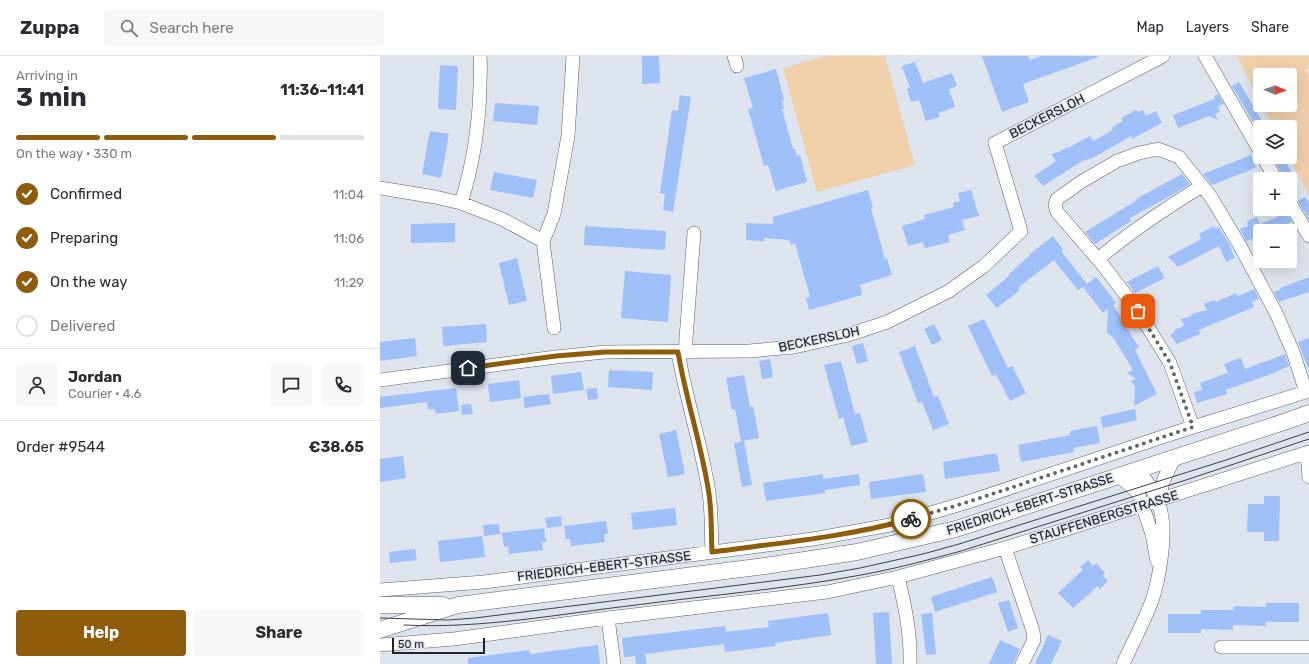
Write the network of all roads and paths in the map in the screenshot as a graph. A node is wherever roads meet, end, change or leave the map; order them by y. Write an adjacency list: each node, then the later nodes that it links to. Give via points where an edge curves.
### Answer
1 (480, 56): 8 (street, via 479,107 474,153)
2 (573, 56): 12 (street, via 568,136 554,214)
3 (1163, 56): 15 (street, BECKERSLOH, via 995,143 1021,230 984,266 949,292 887,322 848,335 794,347)
4 (1205, 56): 5 (street)
5 (1253, 139)
6 (1202, 186): 13 (street, via 1147,222); 13 (street, via 1179,157 1158,150 1139,153 1117,161 1081,182 1057,199 1055,205 1057,212); 17 (street, via 1239,244 1276,313 1294,352)
7 (380, 188): 8 (street)
8 (461, 203): 12 (street, via 502,219)
9 (1297, 215): 11 (street)
10 (694, 233): 15 (street)
11 (1309, 236)
12 (543, 241): 14 (street)
13 (1098, 259): 19 (street, via 1138,311 1170,363)
14 (554, 328)
15 (682, 352): 16 (street, BECKERSLOH, via 605,352 556,356); 28 (street, via 683,380 698,436 709,495)
16 (380, 380)
17 (1307, 391): 19 (street, FRIEDRICH-EBERT-STRASSE)
18 (1309, 413): 21 (main road, FRIEDRICH-EBERT-STRASSE)
19 (1193, 427): 28 (street, FRIEDRICH-EBERT-STRASSE, via 968,502 890,524 813,539)
20 (1308, 452): 24 (street); 26 (street, STAUFFENBERGSTRASSE)
21 (1175, 457): 22 (main road, FRIEDRICH-EBERT-STRASSE); 26 (street, via 1164,479)
22 (1138, 470): 23 (main road, FRIEDRICH-EBERT-STRASSE); 25 (street); 26 (street)
23 (1119, 476): 25 (street, via 1134,489); 33 (main road, FRIEDRICH-EBERT-STRASSE, via 956,529 857,552)
24 (1309, 477)
25 (1141, 500): 26 (street, STAUFFENBERGSTRASSE); 27 (street, STAUFFENBERGSTRASSE); 29 (street, via 1152,534)
26 (1158, 500): 29 (street, via 1163,538)
27 (1005, 548): 30 (street, STAUFFENBERGSTRASSE); 41 (street, via 1033,631 1034,640)
28 (712, 552): 31 (street, FRIEDRICH-EBERT-STRASSE, via 484,582)
29 (1159, 571): 42 (street, via 1151,603)
30 (898, 577): 34 (street, STAUFFENBERGSTRASSE, via 827,592); 40 (street, via 906,610)
31 (380, 590)
32 (380, 605): 33 (main road, FRIEDRICH-EBERT-STRASSE)
33 (458, 605): 35 (main road, FRIEDRICH-EBERT-STRASSE)
34 (608, 618): 36 (street, STAUFFENBERGSTRASSE, via 454,639); 39 (street)
35 (380, 630)
36 (380, 645)
37 (1309, 647): 38 (street)
38 (1221, 648)
39 (614, 664)
40 (910, 664)
41 (1022, 664)
42 (1123, 664)

